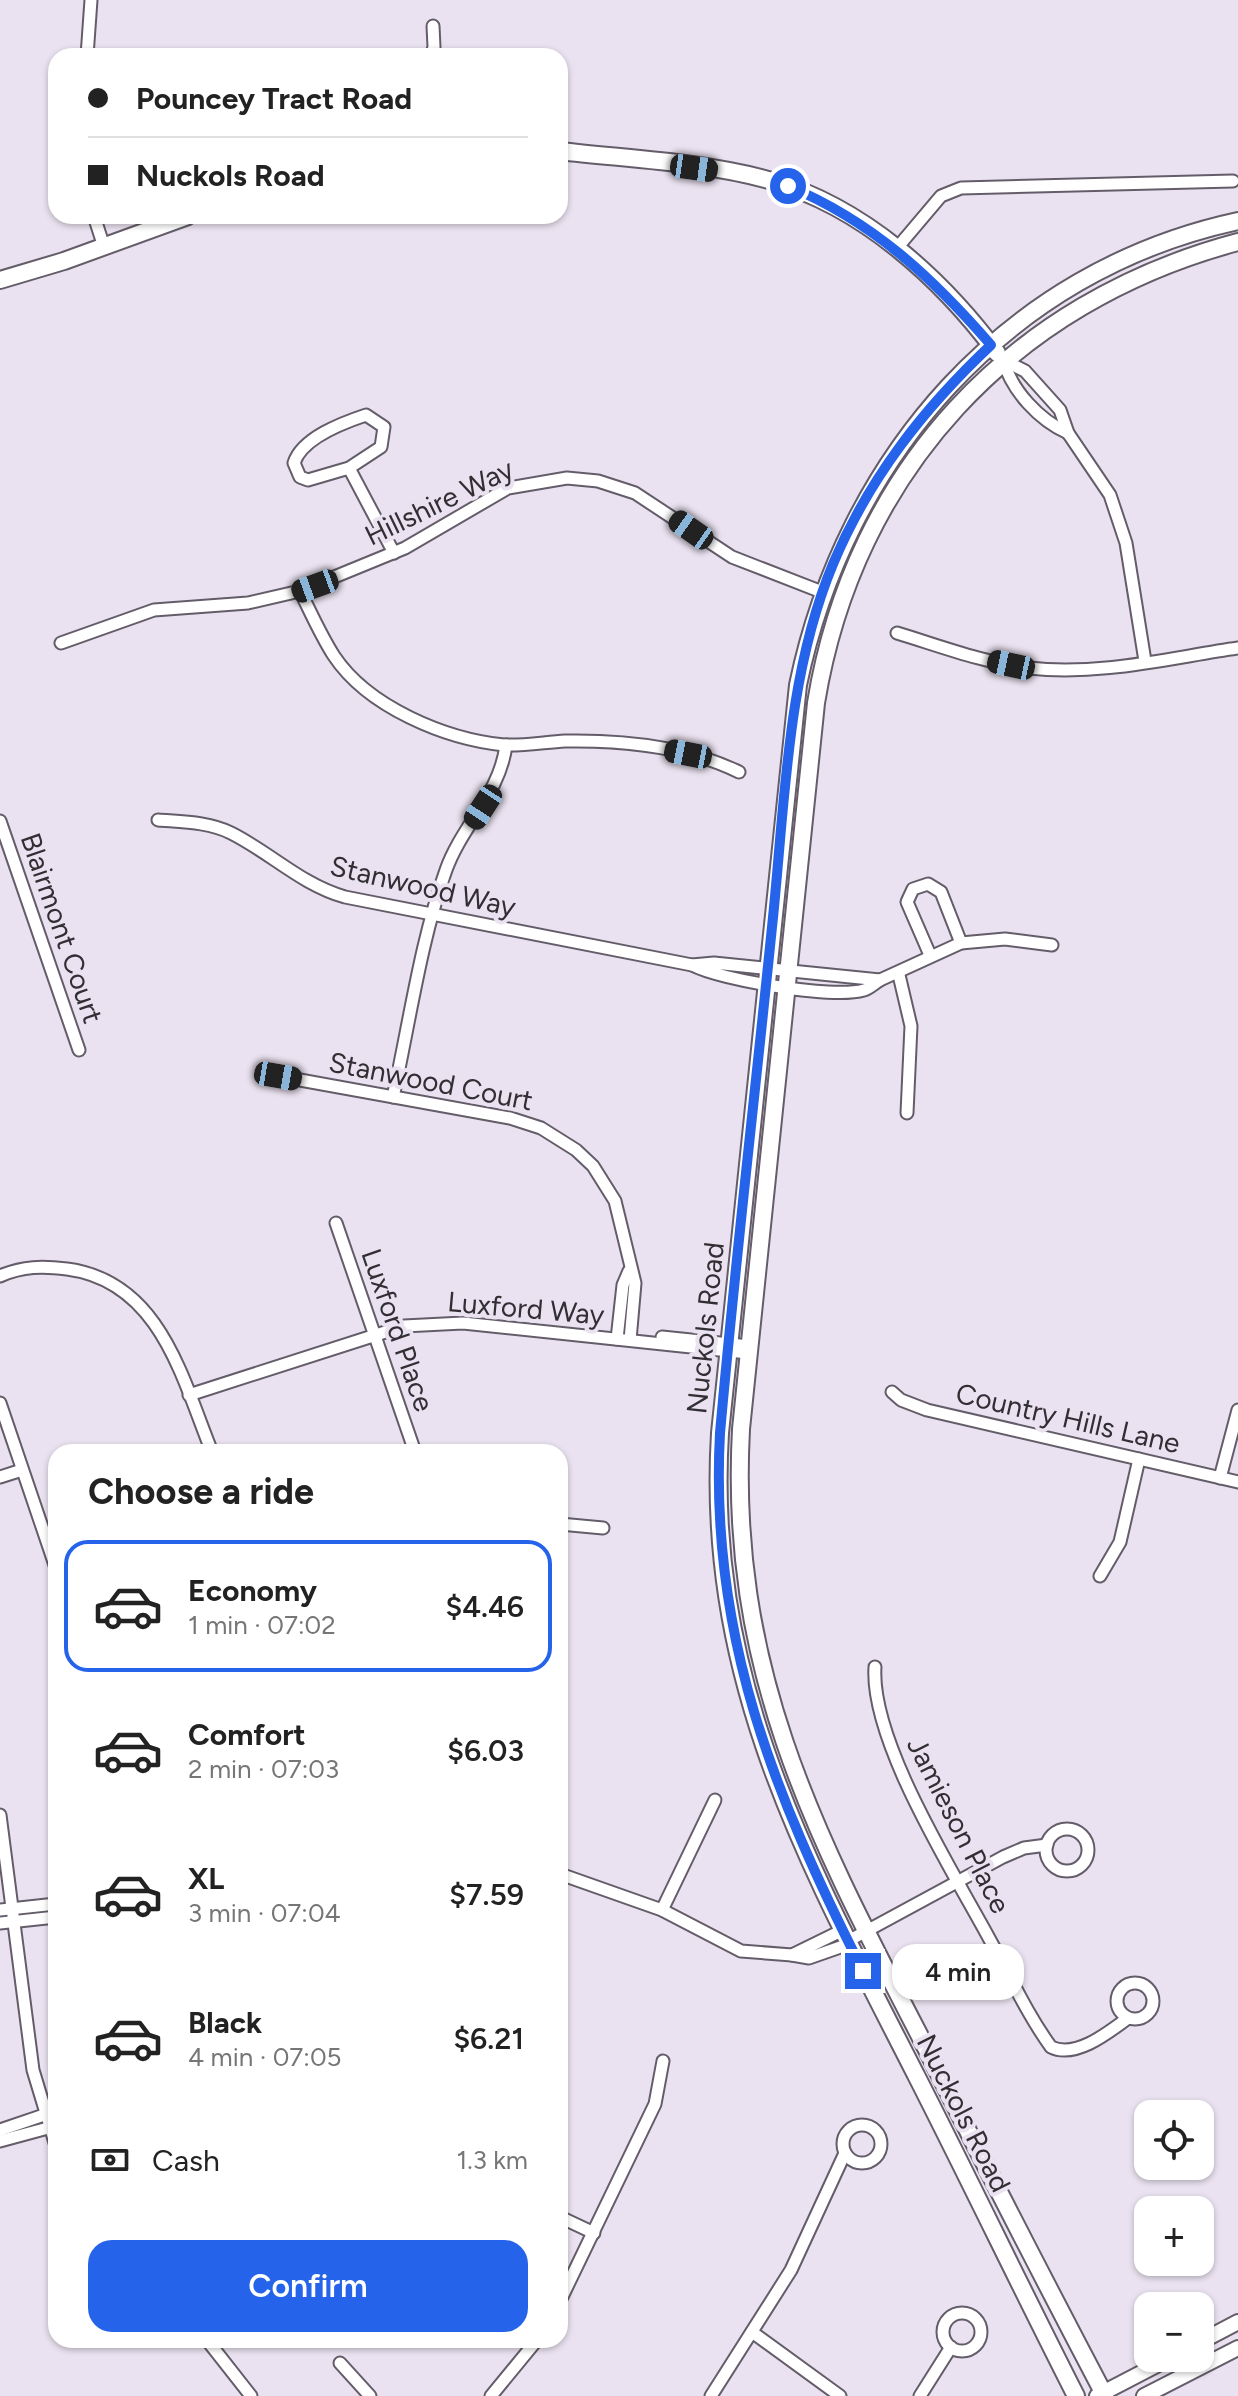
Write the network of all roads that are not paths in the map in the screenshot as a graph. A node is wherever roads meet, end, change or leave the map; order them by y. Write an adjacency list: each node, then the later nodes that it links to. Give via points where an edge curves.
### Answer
1 (91, 0): 3 (street)
2 (433, 26): 4 (street)
3 (88, 48)
4 (434, 48)
5 (568, 152): 12 (main road, via 768,179 839,209)
6 (1233, 181): 12 (street, via 961,188 941,196)
7 (1238, 221): 14 (main road, Nuckols Road, via 1110,267 1041,307)
8 (97, 224): 11 (street)
9 (166, 224): 11 (main road)
10 (1238, 242): 15 (main road, Nuckols Road, via 1130,279 1056,320)
11 (104, 247): 13 (main road)
12 (897, 248): 14 (main road)
13 (0, 280)
14 (991, 345): 15 (main road); 20 (main road, Nuckols Road, via 925,412 882,471)
15 (1003, 360): 16 (street, via 1025,371 1052,400); 16 (street, via 1008,378 1048,424); 35 (main road, Nuckols Road, via 906,469 870,532 840,602 816,703)
16 (1068, 433): 24 (street, via 1099,475 1119,520)
17 (349, 468): 17 (street, via 308,480 300,477 294,463 300,447 314,439 366,415 377,419 384,427 381,447); 18 (street)
18 (394, 553): 19 (street, Hillshire Way); 20 (street, Hillshire Way, via 508,488 567,478 635,493 732,557)
19 (300, 591): 22 (street, Hillshire Way, via 248,603 154,610); 25 (street, via 335,658 374,695 430,725)
20 (822, 592): 34 (main road, Nuckols Road, via 798,685)
21 (897, 633): 24 (street, via 1029,668 1083,671)
22 (61, 643)
23 (1238, 648): 24 (street)
24 (1145, 661)
25 (506, 745): 26 (street, via 620,743 688,754); 29 (street, via 498,780 447,866)
26 (739, 772)
27 (158, 820): 29 (street, Stanwood Way, via 199,823 231,833 329,892)
28 (0, 821): 36 (street, Blairmont Court)
29 (434, 915): 34 (street, Stanwood Way, via 692,965 714,963); 38 (street)
30 (961, 943): 31 (street, Stanwood Way, via 1005,939); 32 (street, Stanwood Way); 32 (street, via 941,892 928,884 913,889 907,902)
31 (1052, 945)
32 (930, 955): 33 (street, Stanwood Way)
33 (899, 975): 35 (street, Stanwood Way, via 864,990); 39 (street, via 911,1026)
34 (766, 977): 35 (street, Stanwood Way); 44 (main road, Nuckols Road)
35 (787, 980): 45 (main road, Nuckols Road)
36 (79, 1050)
37 (278, 1076): 38 (street, Stanwood Court)
38 (393, 1097): 43 (street, Stanwood Court, via 522,1121 551,1133 593,1166 615,1201 626,1238)
39 (907, 1113)
40 (336, 1223): 42 (street, Luxford Place)
41 (0, 1276): 47 (street, via 19,1268 89,1272 135,1299 165,1335)
42 (373, 1335): 43 (street, Luxford Way, via 404,1326 463,1323); 47 (street, Luxford Way); 51 (street, Luxford Place)
43 (623, 1340): 44 (street, Luxford Way, via 654,1336)
44 (728, 1351): 45 (street, Luxford Way); 74 (main road, Nuckols Road, via 718,1486 734,1638 773,1776)
45 (748, 1353): 73 (main road, Nuckols Road, via 739,1499 744,1575 757,1647 805,1804)
46 (892, 1392): 52 (street, Country Hills Lane, via 927,1410)
47 (189, 1395): 50 (street)
48 (0, 1403): 53 (street)
49 (1238, 1410): 55 (street)
50 (209, 1444)
51 (412, 1444)
52 (1139, 1459): 55 (street, Country Hills Lane); 60 (street, via 1120,1542)
53 (22, 1470): 54 (street); 59 (street)
54 (0, 1477)
55 (1220, 1478): 56 (street, Country Hills Lane)
56 (1238, 1482)
57 (568, 1525): 58 (street)
58 (603, 1528)
59 (48, 1545)
60 (1100, 1576)
61 (875, 1667): 66 (street, Jamieson Place, via 874,1692 896,1756)
62 (715, 1800): 69 (street)
63 (0, 1815): 68 (street)
64 (1047, 1845): 66 (street, via 1024,1848)
65 (568, 1877): 69 (street)
66 (959, 1883): 73 (street); 75 (street, Jamieson Place, via 1051,2047 1074,2050)
67 (48, 1905): 68 (street)
68 (6, 1908): 71 (street)
69 (662, 1910): 74 (street, via 741,1951 792,1955)
70 (48, 1918): 71 (street)
71 (14, 1920): 72 (street); 77 (street, via 33,2070)
72 (0, 1923)
73 (866, 1932): 74 (street); 94 (main road, Nuckols Road)
74 (847, 1938): 101 (main road, Nuckols Road)
75 (1128, 2018)
76 (663, 2061): 83 (street, via 655,2104)
77 (44, 2115): 78 (street); 79 (street)
78 (48, 2128): 80 (street)
79 (0, 2130)
80 (0, 2141)
81 (845, 2153): 86 (street, via 791,2270)
82 (568, 2221): 83 (street)
83 (594, 2233): 84 (street)
84 (568, 2285)
85 (1238, 2322): 87 (street)
86 (752, 2332): 98 (street); 99 (street)
87 (1214, 2335)
88 (951, 2347): 100 (street)
89 (213, 2348): 95 (street)
90 (530, 2348): 97 (street)
91 (1238, 2348): 102 (street)
92 (340, 2363): 96 (street)
93 (1144, 2372): 94 (street)
94 (1102, 2395)
95 (251, 2396)
96 (370, 2396)
97 (491, 2396)
98 (711, 2396)
99 (840, 2396)
100 (920, 2396)
101 (1076, 2396)
102 (1144, 2396)

